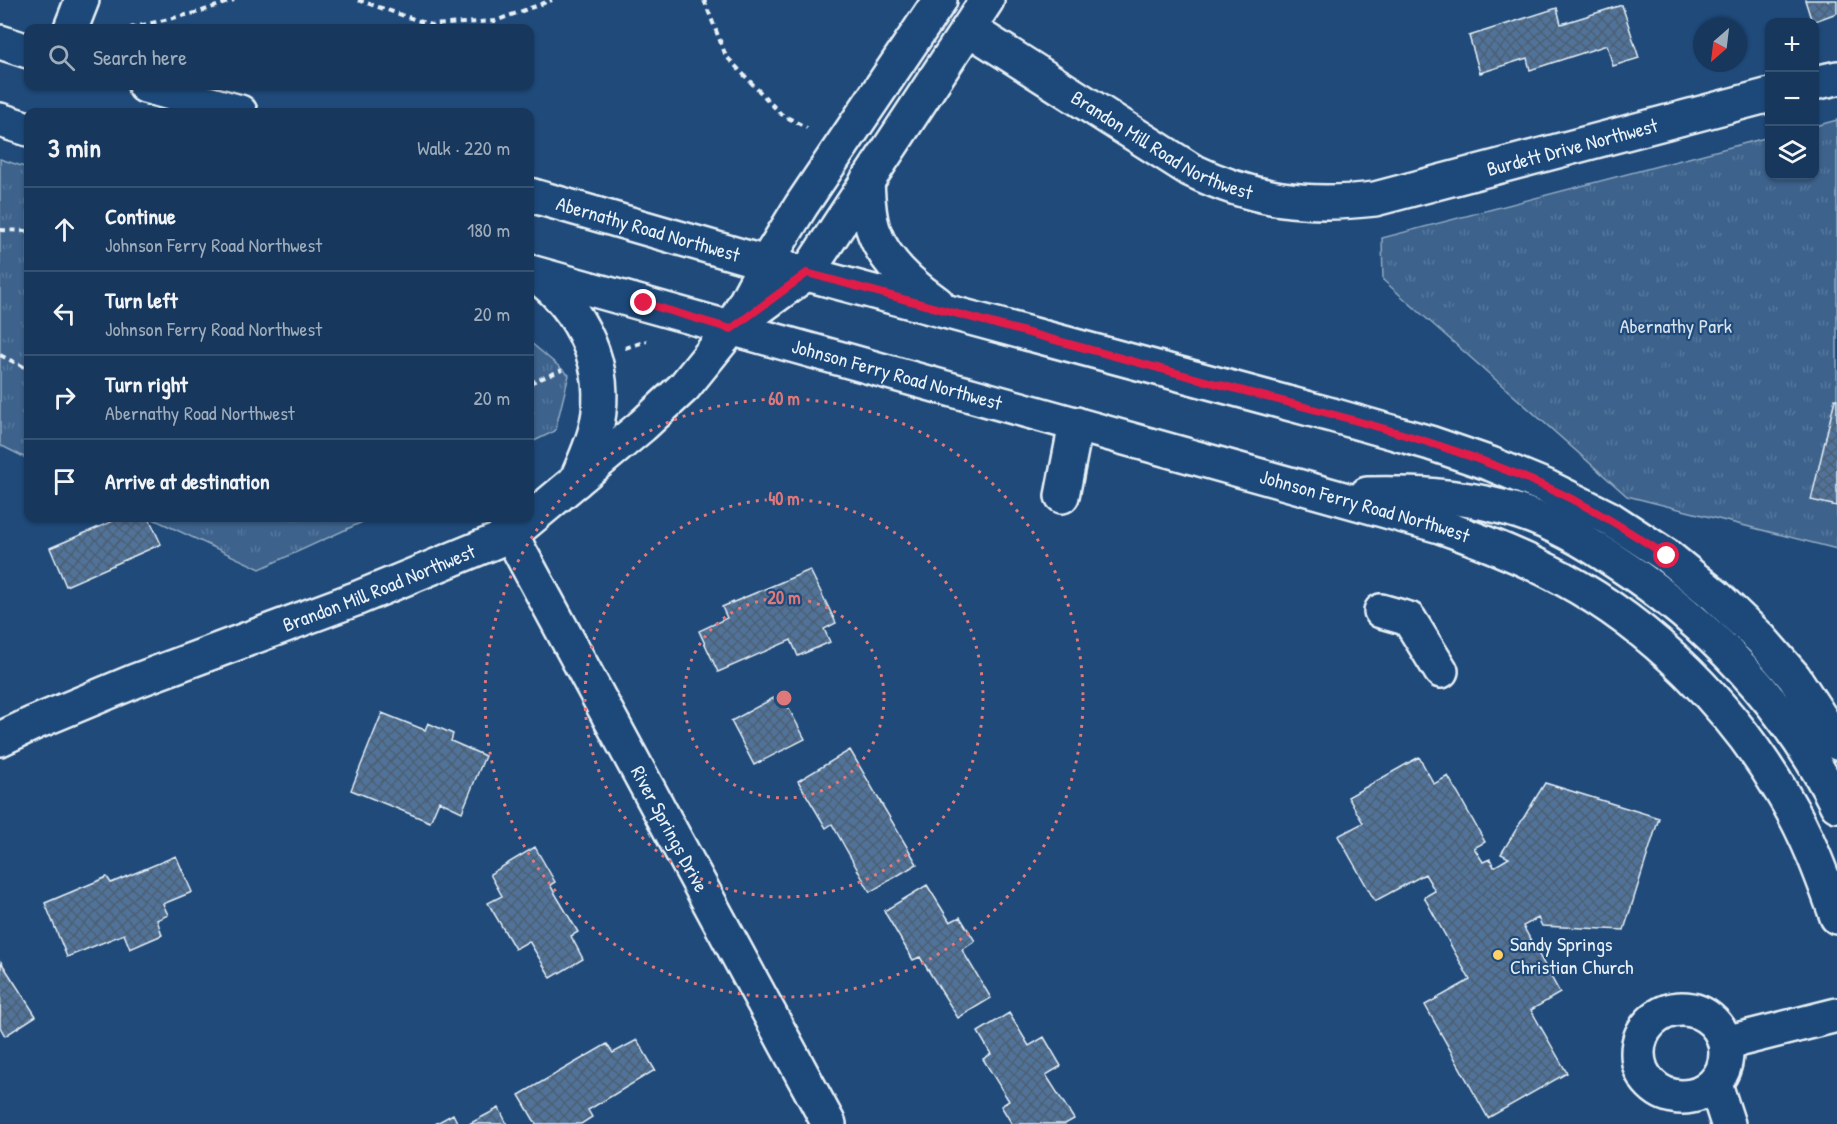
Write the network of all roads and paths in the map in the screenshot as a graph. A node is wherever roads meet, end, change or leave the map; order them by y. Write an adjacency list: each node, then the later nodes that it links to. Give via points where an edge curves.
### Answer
1 (82, 0): 8 (main road)
2 (234, 0): 9 (path)
3 (358, 0): 10 (path)
4 (552, 0): 11 (path, via 495,21)
5 (704, 0): 22 (path, via 726,56 781,114)
6 (940, 0): 28 (main road)
7 (987, 0): 12 (main road)
8 (73, 24)
9 (147, 24)
10 (428, 24)
11 (447, 24)
12 (969, 29): 23 (main road); 25 (main road, Brandon Mill Road Northwest, via 1191,170 1223,186 1287,201)
13 (0, 42): 14 (main road)
14 (24, 50)
15 (1837, 78): 16 (main road)
16 (1819, 82)
17 (160, 90): 19 (main road)
18 (1765, 96): 25 (main road, Burdett Drive Northwest)
19 (225, 108)
20 (0, 120): 21 (main road)
21 (24, 128)
22 (807, 129)
23 (867, 181): 30 (main road); 32 (main road, via 873,230 888,257 903,275)
24 (534, 196): 28 (main road, Abernathy Road Northwest)
25 (1375, 199)
26 (0, 230): 27 (path)
27 (24, 231)
28 (766, 263): 30 (main road); 33 (main road)
29 (534, 273): 33 (main road)
30 (807, 273): 32 (main road); 33 (main road)
31 (534, 275): 39 (main road, via 574,315 595,356 599,375 597,424)
32 (948, 311): 48 (main road, via 1398,434 1481,460 1545,486 1609,518 1667,556 1716,596 1794,677)
33 (731, 329): 38 (main road, Johnson Ferry Road Northwest); 39 (main road, Brandon Mill Road Northwest, via 684,387)
34 (0, 355): 35 (path)
35 (24, 367)
36 (568, 368): 37 (path)
37 (534, 381)
38 (1076, 424): 40 (main road, Johnson Ferry Road Northwest); 41 (main road)
39 (576, 481): 42 (main road, Brandon Mill Road Northwest)
40 (1332, 495): 49 (main road, via 1432,494 1471,500 1504,507 1568,532 1636,575 1688,615 1727,652 1792,730); 50 (main road, Johnson Ferry Road Northwest, via 1440,526 1519,557 1606,605 1644,633 1714,700 1759,758 1804,834)
41 (1062, 496)
42 (534, 516)
43 (527, 522): 44 (main road, Brandon Mill Road Northwest)
44 (511, 535): 47 (main road, Brandon Mill Road Northwest, via 358,598 135,681); 54 (main road, River Springs Drive)
45 (1380, 611): 46 (main road, via 1409,619)
46 (1441, 671)
47 (0, 739)
48 (1837, 743)
49 (1837, 805)
50 (1837, 917)
51 (1837, 1015): 52 (main road)
52 (1725, 1043): 53 (main road, via 1723,1072); 53 (main road, via 1709,1018 1681,1009 1653,1019 1638,1044 1642,1073 1663,1094 1690,1097)
53 (1715, 1084): 55 (main road)
54 (829, 1124)
55 (1728, 1124)

